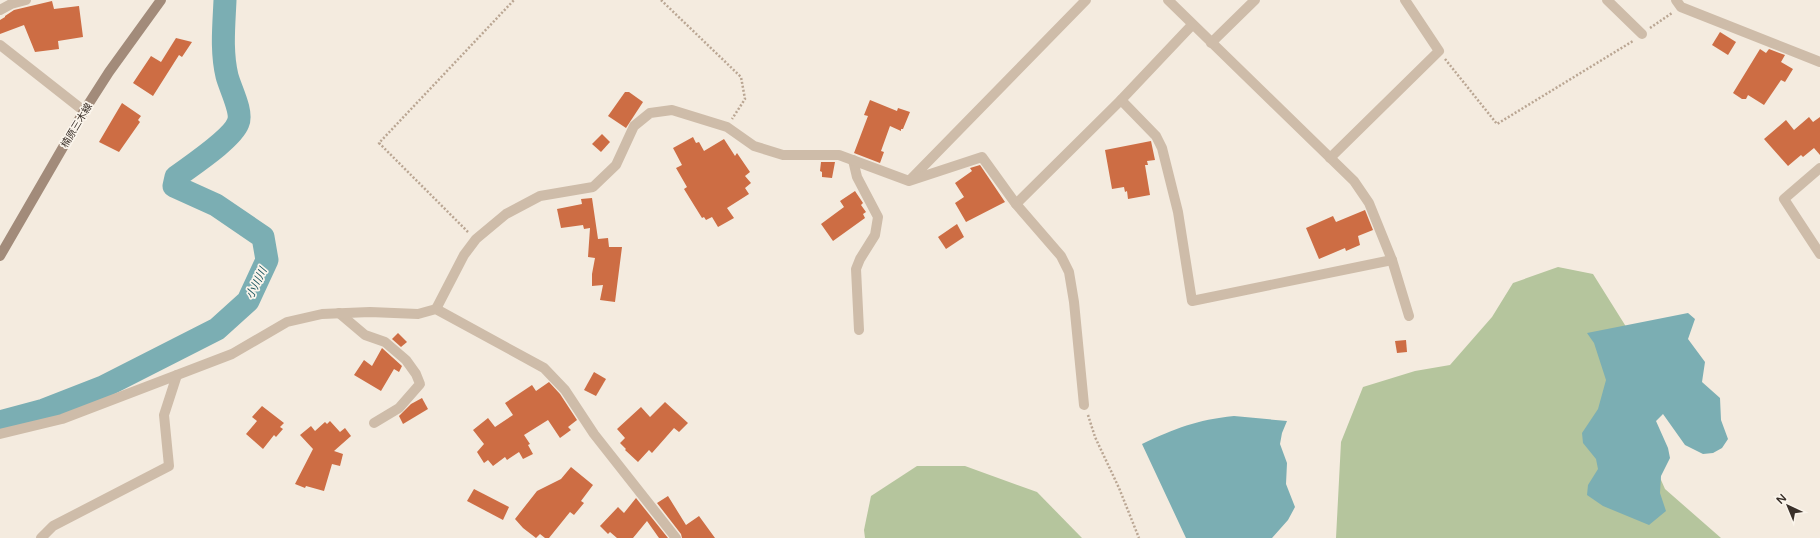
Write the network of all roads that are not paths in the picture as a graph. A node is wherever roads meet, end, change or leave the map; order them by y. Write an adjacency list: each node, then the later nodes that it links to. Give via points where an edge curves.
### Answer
1 (26, 0): 9 (street)
2 (161, 0): 16 (main road, 楠原三木線)
3 (1086, 0): 20 (street)
4 (1168, 0): 10 (street)
5 (1255, 0): 12 (street)
6 (1405, 0): 17 (street, via 1439,51)
7 (1607, 0): 11 (street)
8 (1678, 3): 14 (street)
9 (0, 10)
10 (1192, 25): 12 (street); 15 (street)
11 (1642, 34)
12 (1211, 43): 17 (street)
13 (0, 45): 16 (street)
14 (1820, 62)
15 (1121, 100): 21 (street); 24 (street, via 1156,136 1162,148 1178,212 1192,301)
16 (84, 111): 23 (main road, 楠原三木線)
17 (1330, 158): 24 (street, via 1354,181 1369,203)
18 (853, 160): 20 (street); 25 (street, via 839,155 783,155 754,146 727,127 672,110 650,113 634,126 616,165 593,187 540,196 506,214 476,239 464,255); 28 (street, via 857,177 878,217 875,235 856,269)
19 (1820, 168): 22 (street, via 1784,199)
20 (909, 180): 21 (street, via 982,157)
21 (1016, 204): 30 (street, via 1061,256 1069,272)
22 (1820, 254)
23 (0, 256)
24 (1392, 260): 27 (street)
25 (436, 309): 26 (street, via 418,314); 34 (street, via 544,368 565,390 594,434)
26 (339, 313): 29 (street, via 287,322 232,354); 31 (street, via 365,335 385,342 406,360 420,384 399,408)
27 (1409, 316)
28 (859, 330)
29 (177, 375): 32 (street, via 62,419); 33 (street, via 164,415 169,466 53,526)
30 (1084, 405)
31 (374, 423)
32 (0, 434)
33 (41, 538)
34 (676, 538)

